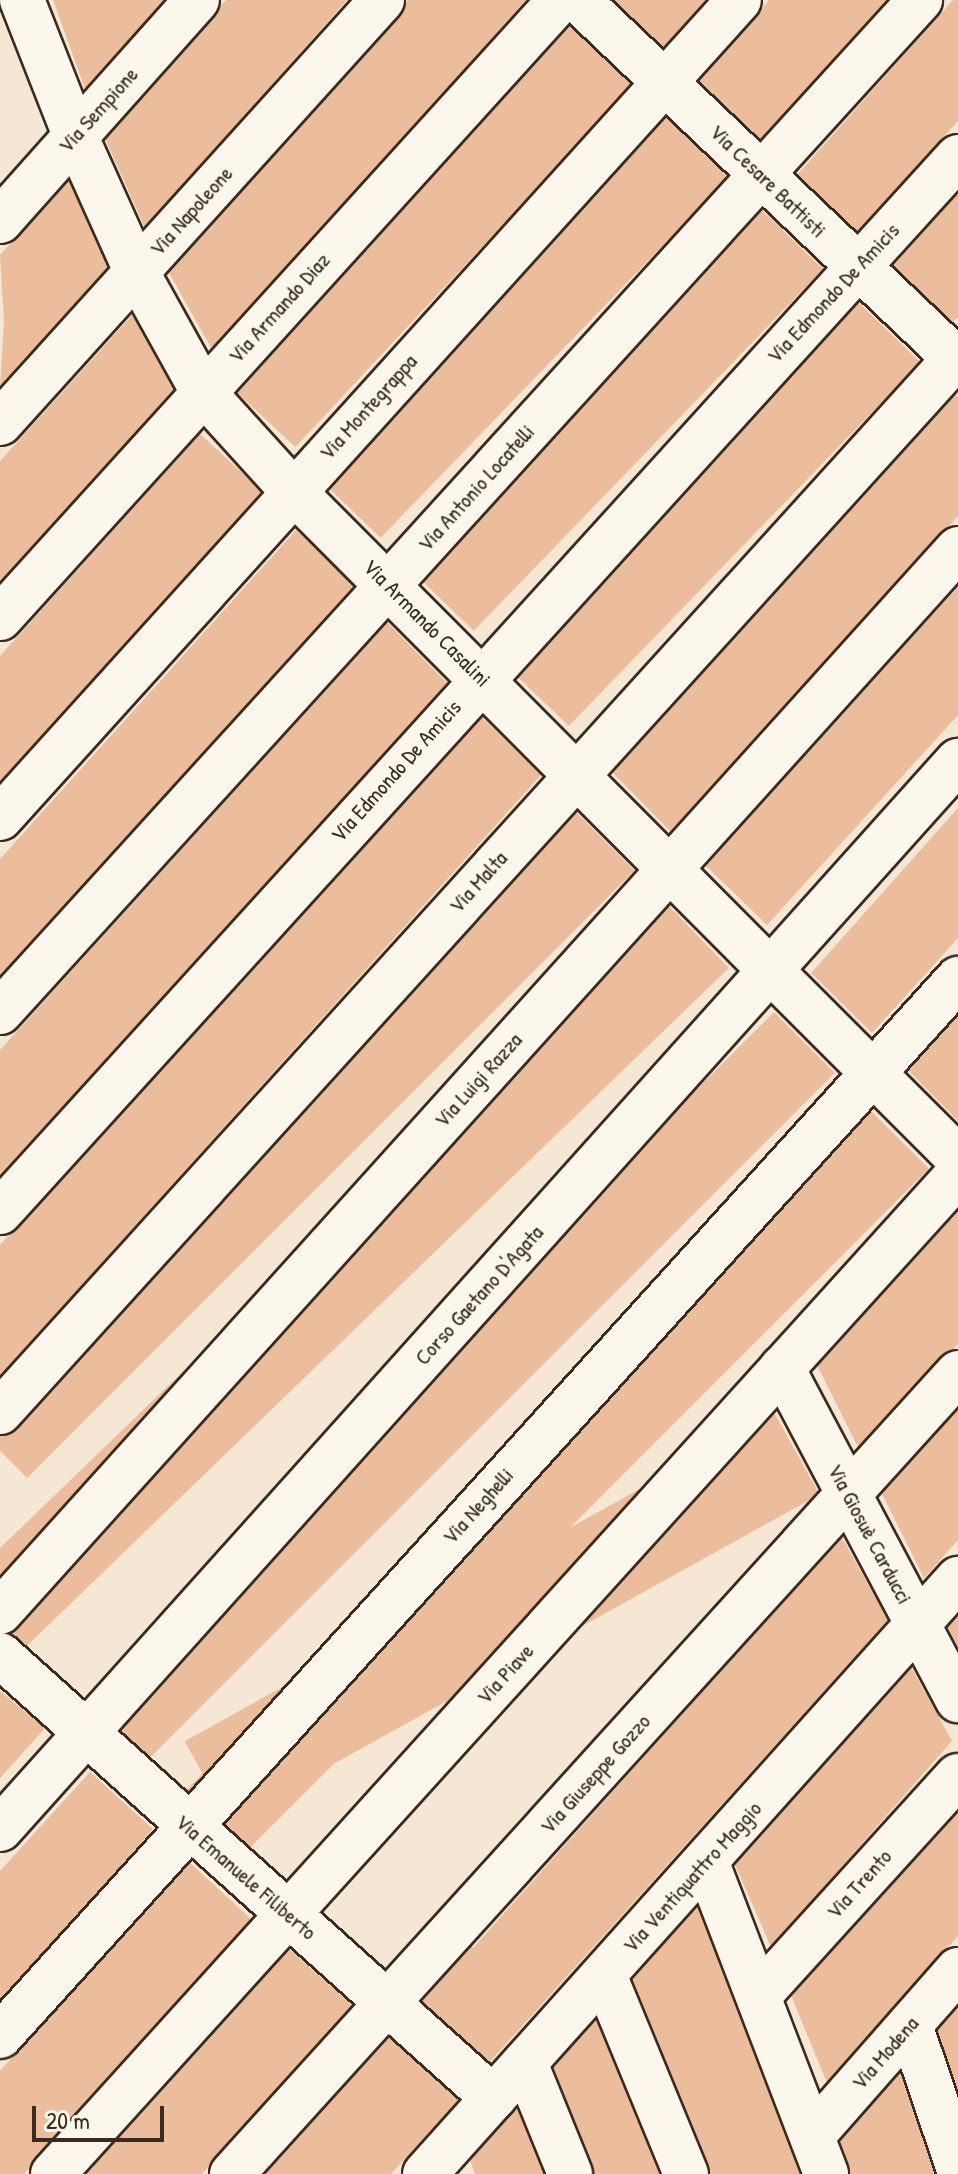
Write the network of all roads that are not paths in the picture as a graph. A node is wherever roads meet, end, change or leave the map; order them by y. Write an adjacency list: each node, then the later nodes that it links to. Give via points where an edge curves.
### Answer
1 (20, 0): 8 (street); 10 (street, Via Armando Casalini)
2 (197, 0): 10 (street, Via Sempione)
3 (382, 0): 16 (street, Via Napoleone)
4 (560, 0): 18 (street, Via Armando Diaz)
5 (578, 0): 9 (street, Via Cesare Battisti)
6 (739, 0): 9 (street, Via Montegrappa)
7 (920, 0): 12 (street, Via Antonio Locatelli)
8 (0, 21)
9 (664, 82): 12 (street, Via Cesare Battisti); 20 (street, Via Montegrappa)
10 (75, 135): 13 (street); 14 (street, Via Sempione); 16 (street, Via Armando Casalini)
11 (958, 157): 15 (street, Via Edmondo De Amicis)
12 (762, 175): 15 (street, Via Cesare Battisti); 22 (street, Via Antonio Locatelli)
13 (0, 176)
14 (0, 221)
15 (858, 266): 17 (street, Via Cesare Battisti); 24 (street, Via Edmondo De Amicis)
16 (136, 271): 18 (street, Via Armando Casalini); 19 (street, Via Napoleone)
17 (957, 358): 26 (street, Via Malta)
18 (203, 392): 20 (street, Via Armando Casalini); 23 (street, Via Armando Diaz)
19 (0, 423)
20 (292, 490): 22 (street, Via Armando Casalini); 27 (street, Via Montegrappa)
21 (958, 549): 28 (street, Via Luigi Razza)
22 (390, 584): 24 (street, Via Armando Casalini); 31 (street, Via Antonio Locatelli)
23 (0, 618)
24 (481, 677): 26 (street, Via Armando Casalini); 35 (street, Via Edmondo De Amicis)
25 (958, 761): 29 (street, Corso Gaetano D'Agata)
26 (576, 773): 28 (street, Via Armando Casalini); 38 (street, Via Malta)
27 (0, 818)
28 (669, 867): 29 (street, Via Armando Casalini); 41 (street, Via Luigi Razza)
29 (770, 970): 32 (street, Via Armando Casalini); 45 (street, Corso Gaetano D'Agata)
30 (958, 979): 32 (street, Via Neghelli)
31 (0, 1012)
32 (871, 1071): 33 (street, Via Armando Casalini); 47 (street, Via Neghelli)
33 (958, 1158)
34 (958, 1174): 36 (street, Via Piave)
35 (0, 1212)
36 (782, 1368): 39 (street, Via Giosuè Carducci); 50 (street, Via Piave)
37 (958, 1373): 39 (street, Via Giuseppe Gozzo)
38 (0, 1412)
39 (850, 1495): 42 (street, Via Giosuè Carducci); 54 (street, Via Giuseppe Gozzo)
40 (958, 1579): 42 (street, Via Ventiquattro Maggio)
41 (0, 1612)
42 (917, 1624): 44 (street, Via Giosuè Carducci); 49 (street, Via Ventiquattro Maggio)
43 (0, 1655): 45 (street, Via Emanuele Filiberto)
44 (958, 1700)
45 (89, 1732): 47 (street, Via Emanuele Filiberto); 48 (street, Corso Gaetano D'Agata)
46 (958, 1776): 53 (street, Via Trento)
47 (187, 1827): 50 (street, Via Emanuele Filiberto); 56 (street, Via Neghelli)
48 (0, 1829)
49 (706, 1861): 52 (street, Via Ventiquattro Maggio); 53 (street)
50 (288, 1913): 54 (street, Via Emanuele Filiberto); 62 (street, Via Piave)
51 (958, 1970): 55 (street, Via Modena)
52 (604, 1975): 57 (street, Via Ventiquattro Maggio); 65 (street)
53 (761, 1993): 59 (street)
54 (387, 2002): 58 (street, Via Emanuele Filiberto); 63 (street, Via Giuseppe Gozzo)
55 (910, 2025): 59 (street, Via Modena); 61 (street)
56 (0, 2036)
57 (525, 2063): 58 (street, Via Ventiquattro Maggio); 64 (street)
58 (493, 2098): 60 (street, Via Ventiquattro Maggio)
59 (819, 2155)
60 (446, 2164)
61 (958, 2167)
62 (53, 2174)
63 (232, 2174)
64 (570, 2174)
65 (686, 2174)

